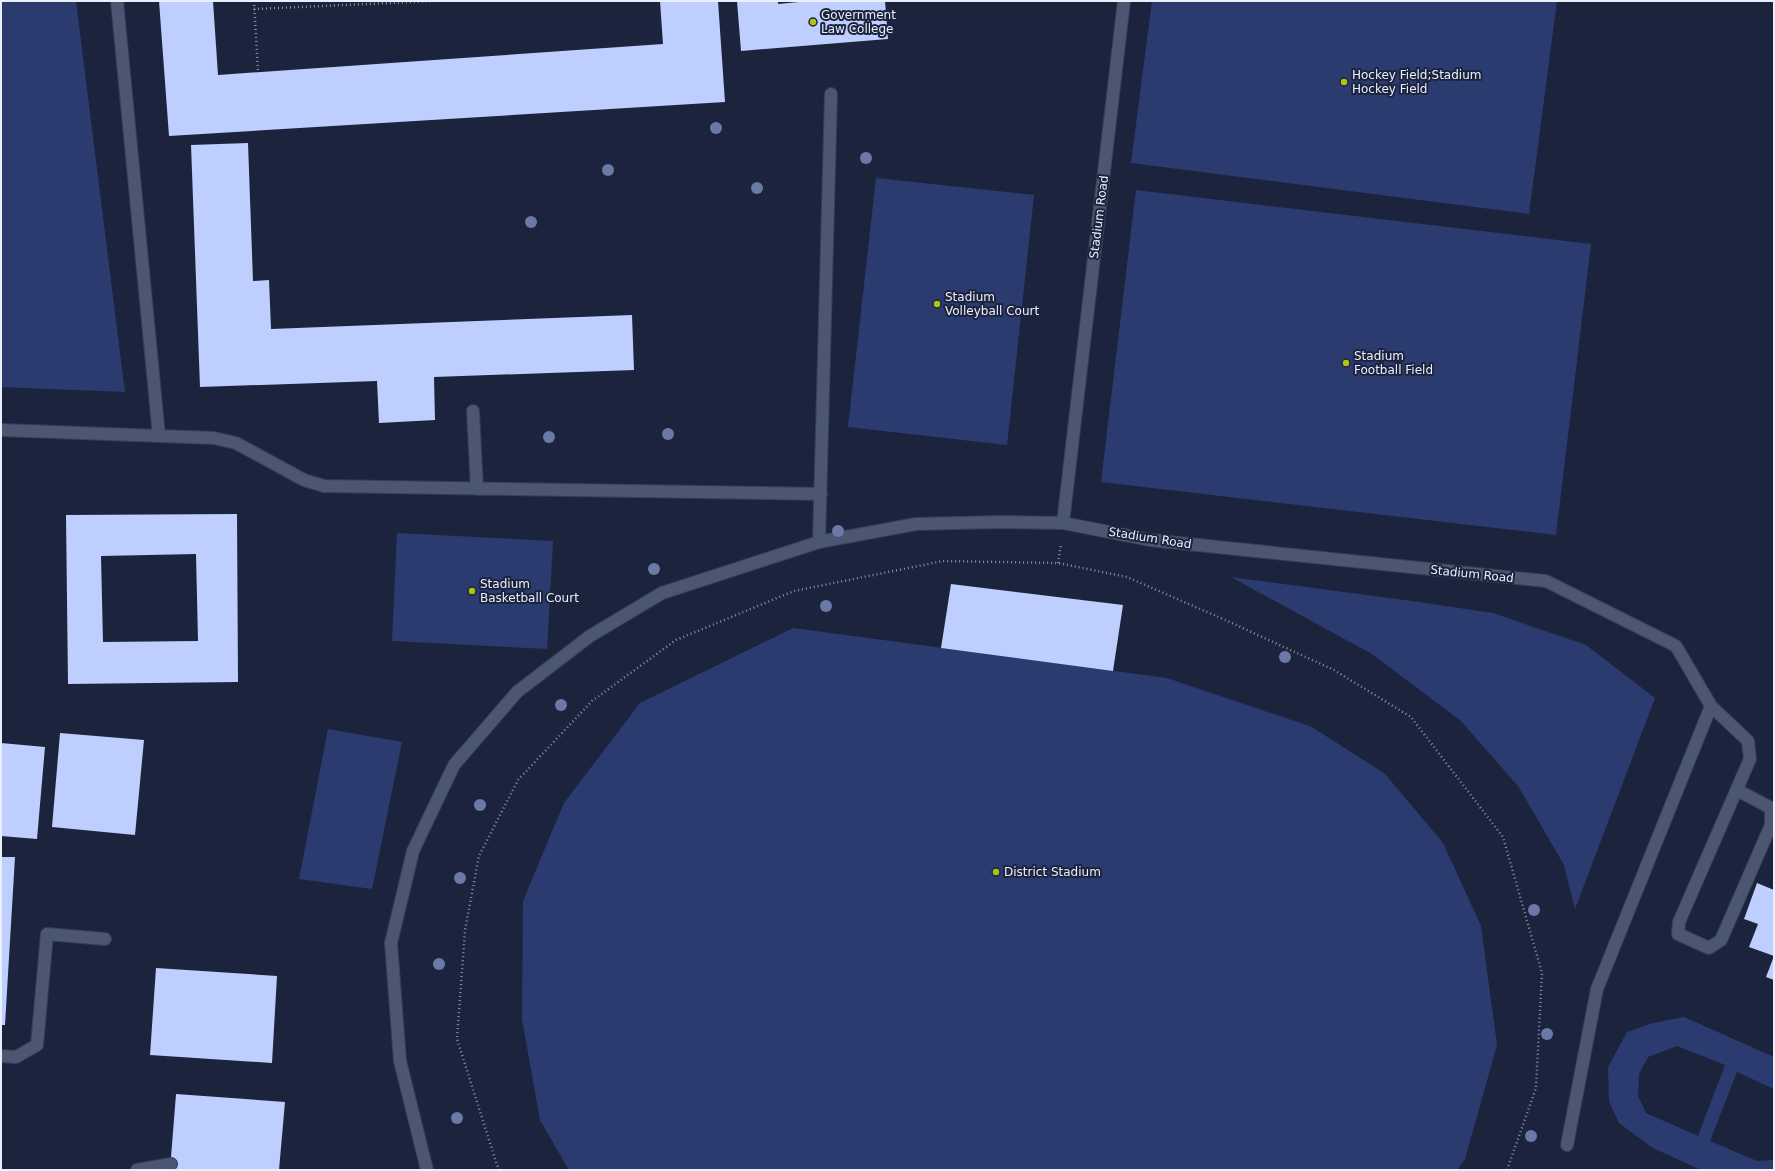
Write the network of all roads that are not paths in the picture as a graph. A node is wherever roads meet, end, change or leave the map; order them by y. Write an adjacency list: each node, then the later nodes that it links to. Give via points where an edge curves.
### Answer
1 (117, 1): 6 (lane)
2 (1124, 1): 9 (lane, Stadium Road)
3 (831, 94): 8 (lane)
4 (473, 411): 7 (lane)
5 (1, 430): 6 (lane)
6 (159, 436): 7 (lane, via 214,438 236,443 304,480 324,486)
7 (477, 489): 8 (lane)
8 (820, 494): 10 (lane)
9 (1063, 523): 10 (lane, via 916,524); 11 (lane, Stadium Road, via 1150,540 1546,581 1676,646)
10 (819, 542): 18 (lane, via 662,593 590,636 517,692 454,765 413,851 391,943 400,1061)
11 (1711, 706): 12 (lane, Stadium Road, via 1748,741 1750,759); 15 (lane, via 1597,989)
12 (1737, 790): 12 (lane, Stadium Road, via 1679,922 1678,934 1709,948 1721,940 1772,825 1771,808)
13 (105, 939): 14 (lane, via 47,934 37,1045 16,1057)
14 (1, 1056)
15 (1567, 1145)
16 (171, 1164): 17 (lane)
17 (137, 1170)
18 (427, 1170)

